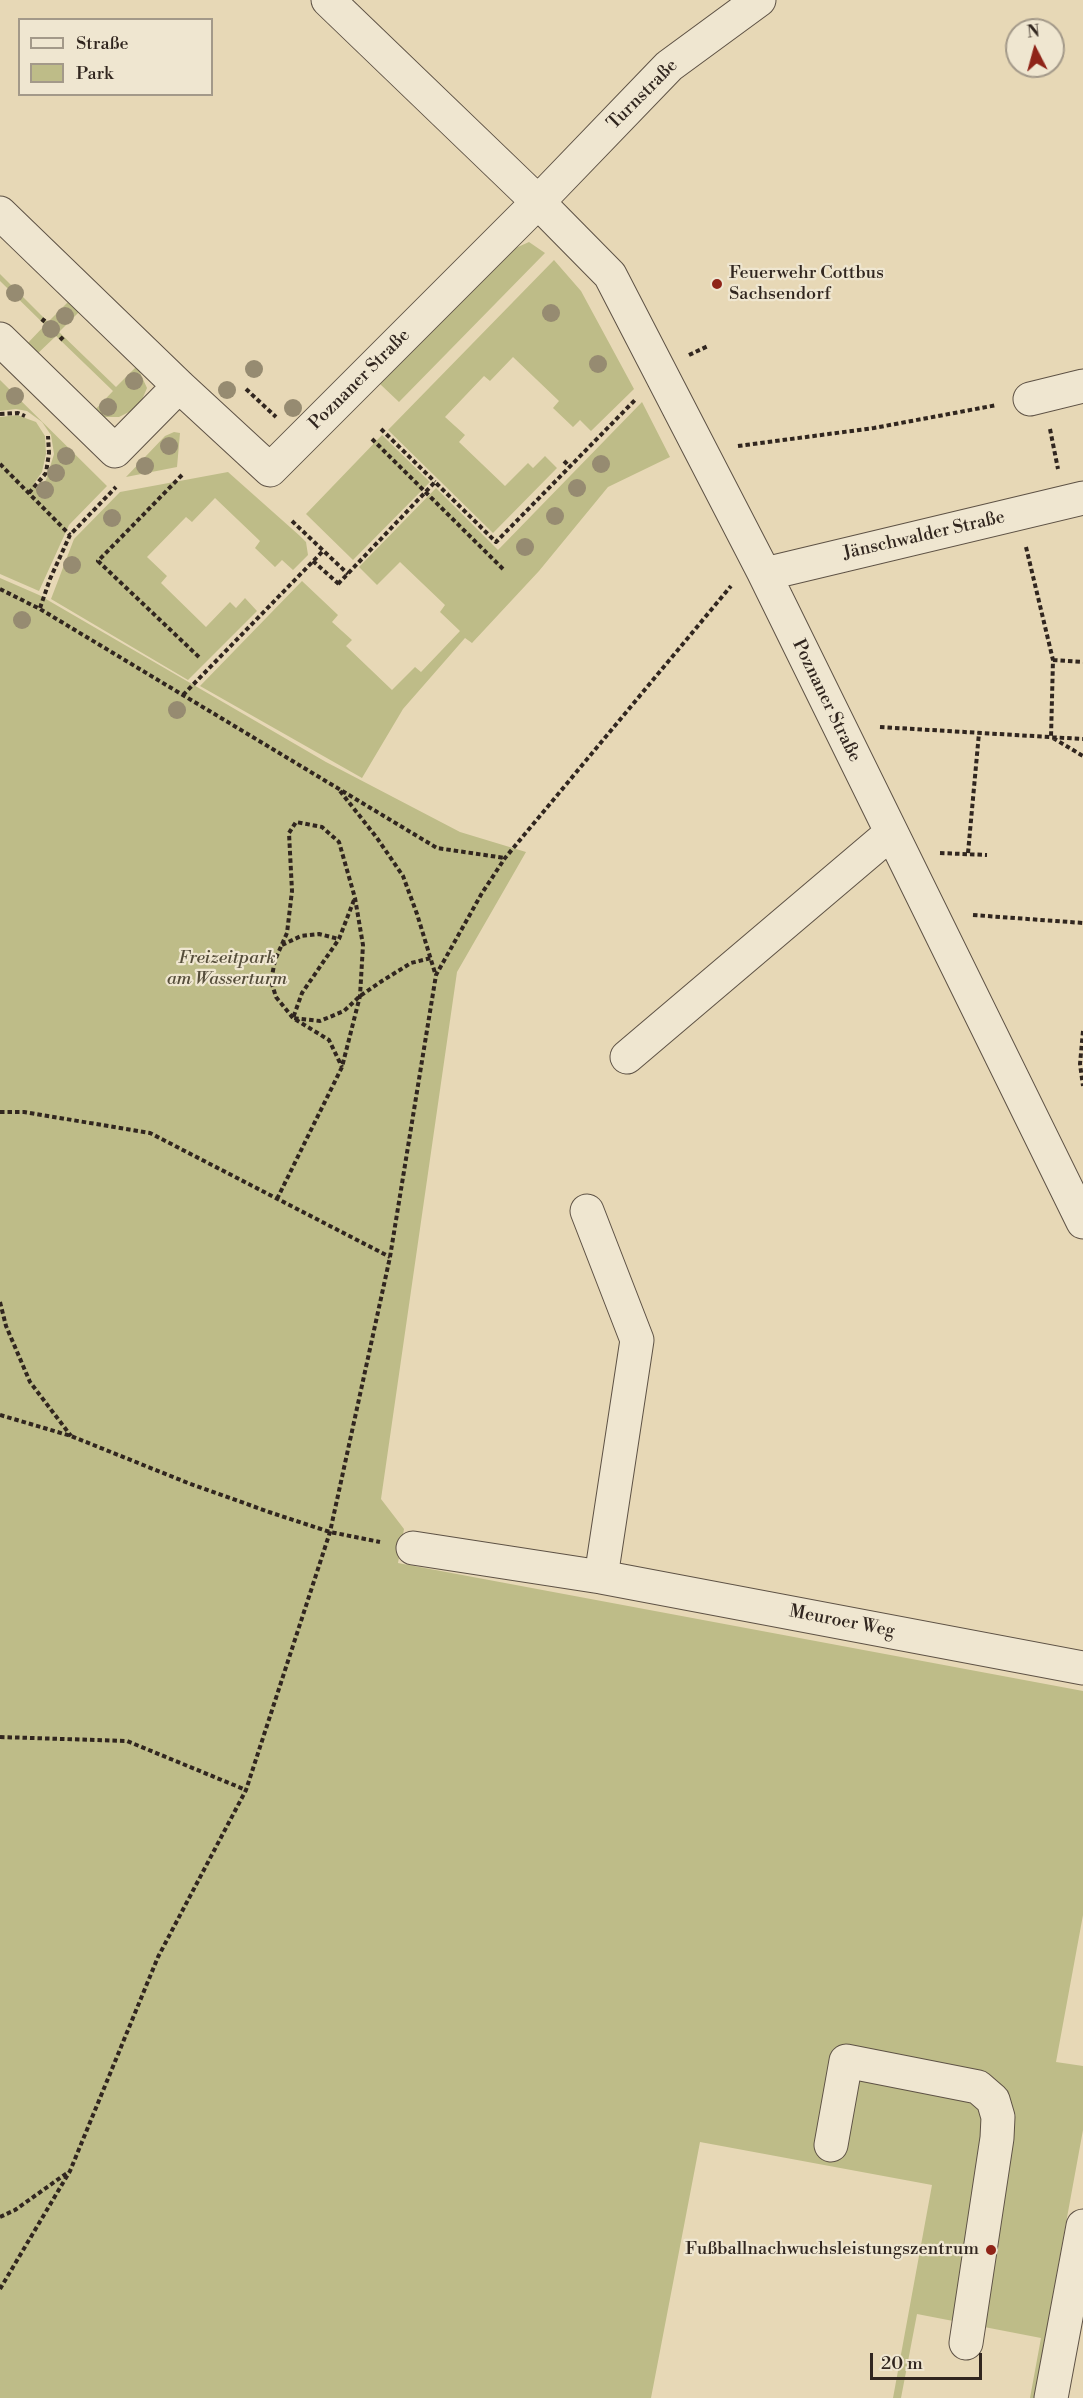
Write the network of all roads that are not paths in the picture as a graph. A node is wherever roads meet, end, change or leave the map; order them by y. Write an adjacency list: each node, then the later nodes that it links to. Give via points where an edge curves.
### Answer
1 (328, 0): 3 (street, Poznaner Straße)
2 (759, 0): 3 (street, Turnstraße, via 669,66)
3 (538, 202): 6 (street, Poznaner Straße, via 270,470); 10 (street, Poznaner Straße, via 610,275)
4 (0, 213): 6 (street, Poznaner Straße)
5 (0, 339): 6 (street, via 115,451)
6 (179, 386)
7 (1083, 386): 8 (street)
8 (1036, 398)
9 (1074, 501): 10 (street, Jänschwalder Straße)
10 (764, 573): 11 (street, Poznaner Straße)
11 (891, 833): 12 (street); 14 (street, Poznaner Straße)
12 (627, 1057)
13 (587, 1211): 16 (street, via 637,1340)
14 (1083, 1222)
15 (413, 1548): 16 (street, Meuroer Weg)
16 (601, 1577): 17 (street, Meuroer Weg)
17 (1083, 1668)
18 (831, 2145): 20 (street, via 846,2061 978,2087 993,2100 998,2118 997,2138)
19 (1083, 2226): 21 (street)
20 (966, 2343)
21 (1052, 2398)

